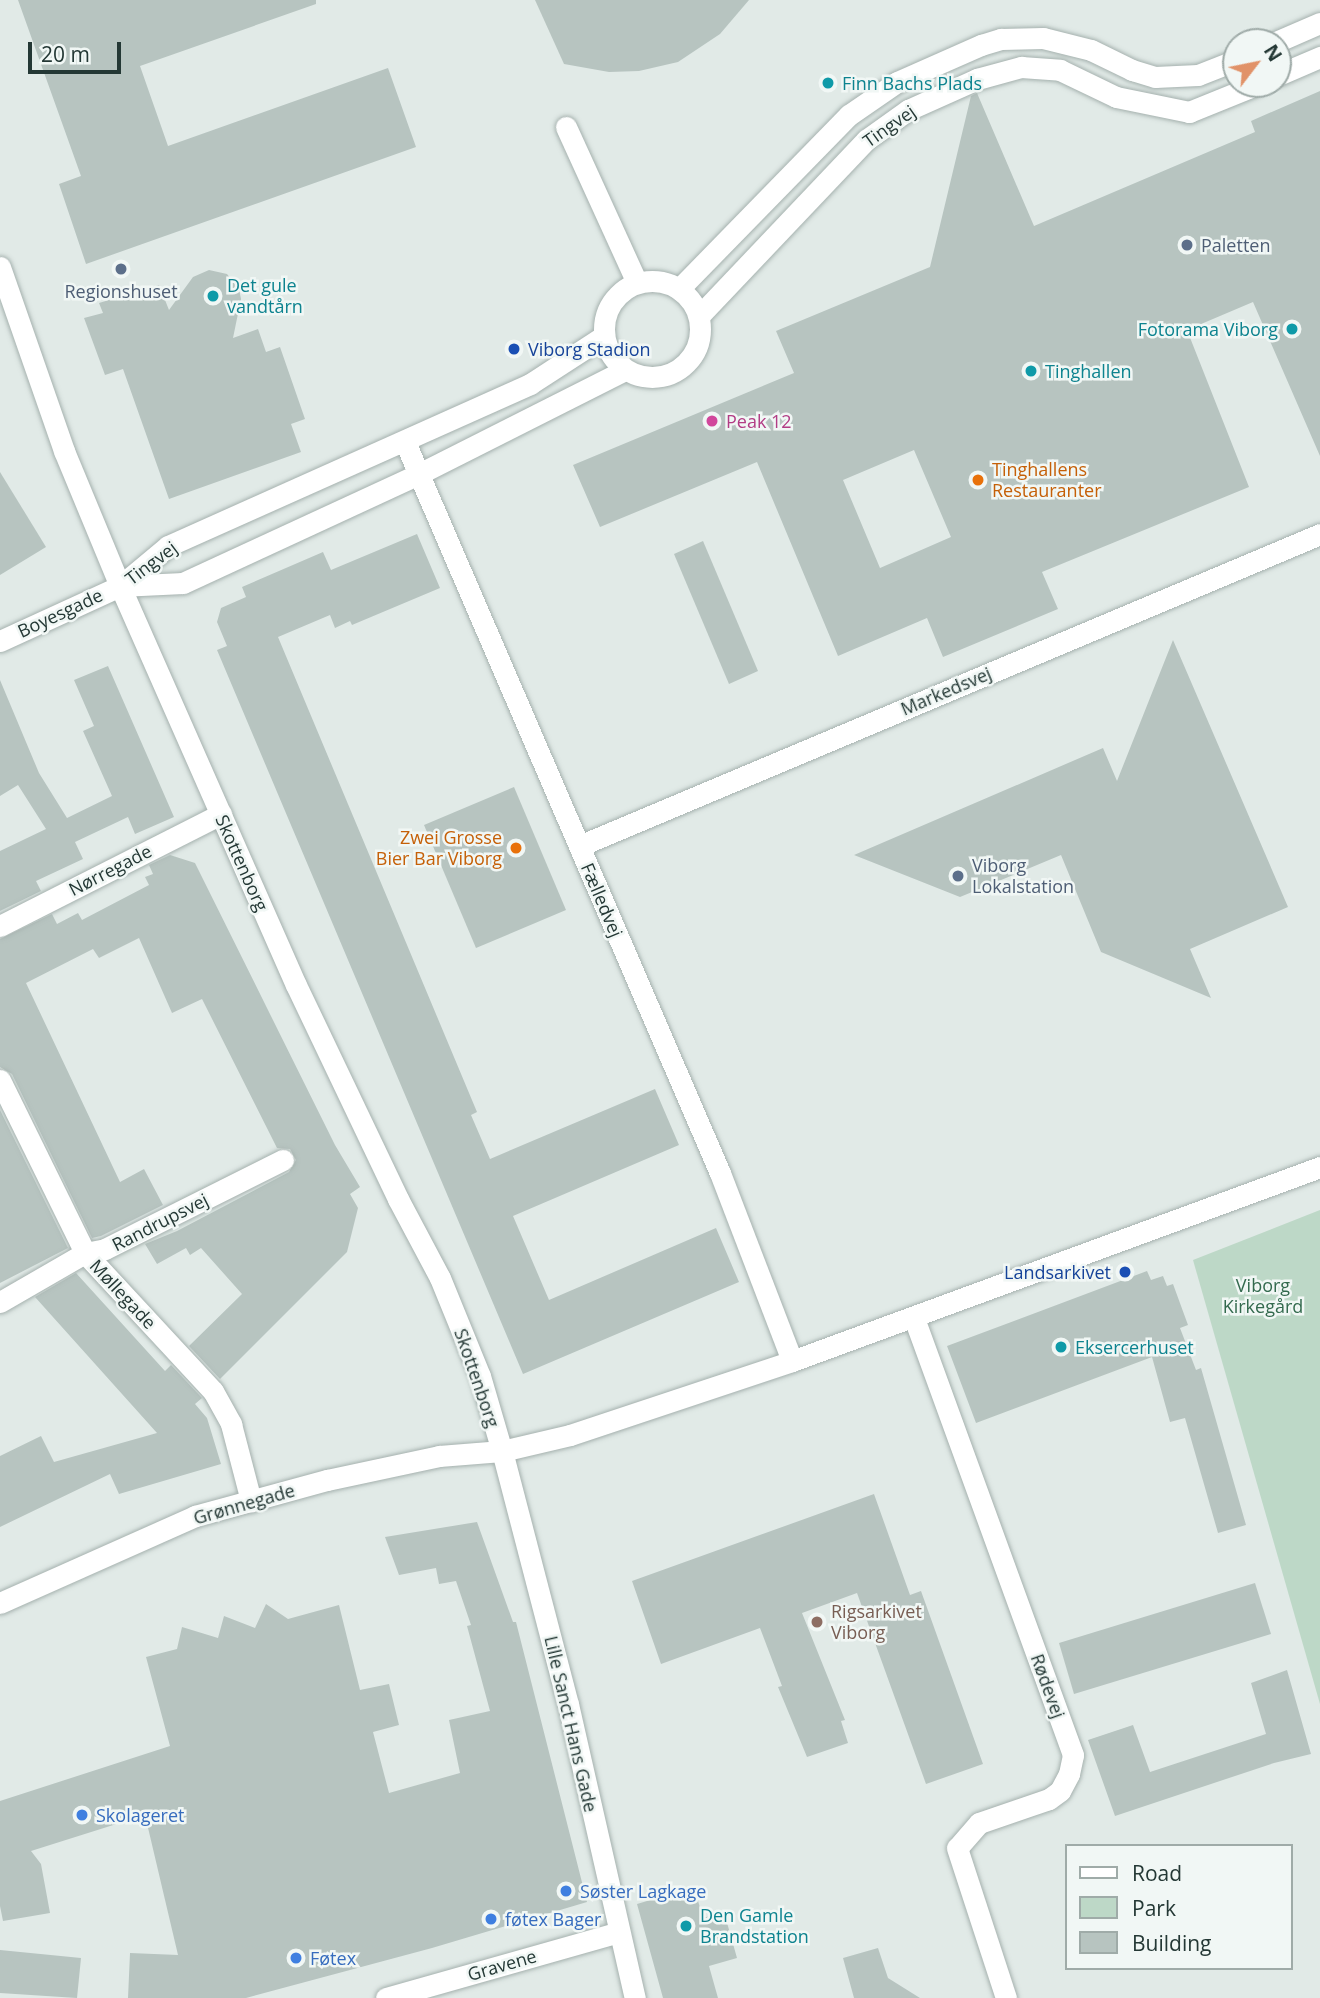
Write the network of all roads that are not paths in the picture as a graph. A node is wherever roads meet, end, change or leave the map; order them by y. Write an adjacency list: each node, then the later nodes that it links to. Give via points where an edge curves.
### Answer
1 (1320, 23): 2 (street)
2 (1292, 35)
3 (1320, 57): 5 (street)
4 (1222, 66): 10 (street, Tingvej, via 1180,78 1144,73 1091,50 1043,38 1001,38 970,49 897,82 849,115)
5 (1292, 69)
6 (1224, 98): 11 (street, Tingvej, via 1189,112 1116,97 1060,70 1021,67 983,76 908,110 866,140)
7 (566, 127): 9 (street)
8 (1, 278): 17 (street, Skottenborg, via 64,451)
9 (636, 283): 10 (street, via 658,281); 12 (street, via 611,303)
10 (679, 289): 11 (street)
11 (699, 316): 13 (street, via 699,343 683,367 649,378)
12 (604, 336): 13 (street); 14 (street, Tingvej, via 530,384)
13 (625, 370): 15 (street, Tingvej)
14 (405, 442): 15 (street, Fælledvej); 17 (street, Tingvej, via 169,546)
15 (419, 474): 17 (street, Tingvej, via 183,583); 20 (street, Fælledvej)
16 (1318, 541): 20 (street, Markedsvej)
17 (120, 586): 18 (street, Boyesgade); 19 (street, Skottenborg)
18 (0, 641)
19 (221, 814): 21 (street, Nørregade); 29 (street, Skottenborg, via 355,1110 440,1278 480,1376)
20 (579, 846): 28 (street, Fælledvej, via 720,1173)
21 (0, 926)
22 (0, 1080): 25 (street, Møllegade)
23 (283, 1160): 25 (street, Randrupsvej, via 105,1249)
24 (1320, 1167): 27 (street)
25 (85, 1253): 26 (street, Randrupsvej); 30 (street, Møllegade, via 213,1391 231,1424)
26 (0, 1302)
27 (915, 1318): 28 (street); 35 (street, Rødevej, via 1073,1755 1060,1791 979,1823 957,1847)
28 (792, 1361): 29 (street, via 570,1435)
29 (502, 1451): 30 (street, Grønnegade, via 439,1456); 32 (street, Lille Sanct Hans Gade, via 568,1704)
30 (251, 1501): 31 (street, Grønnegade, via 195,1516)
31 (0, 1603)
32 (619, 1932): 33 (street, Gravene); 34 (street, Lille Sanct Hans Gade)
33 (386, 1998)
34 (635, 1998)
35 (1006, 1998)

